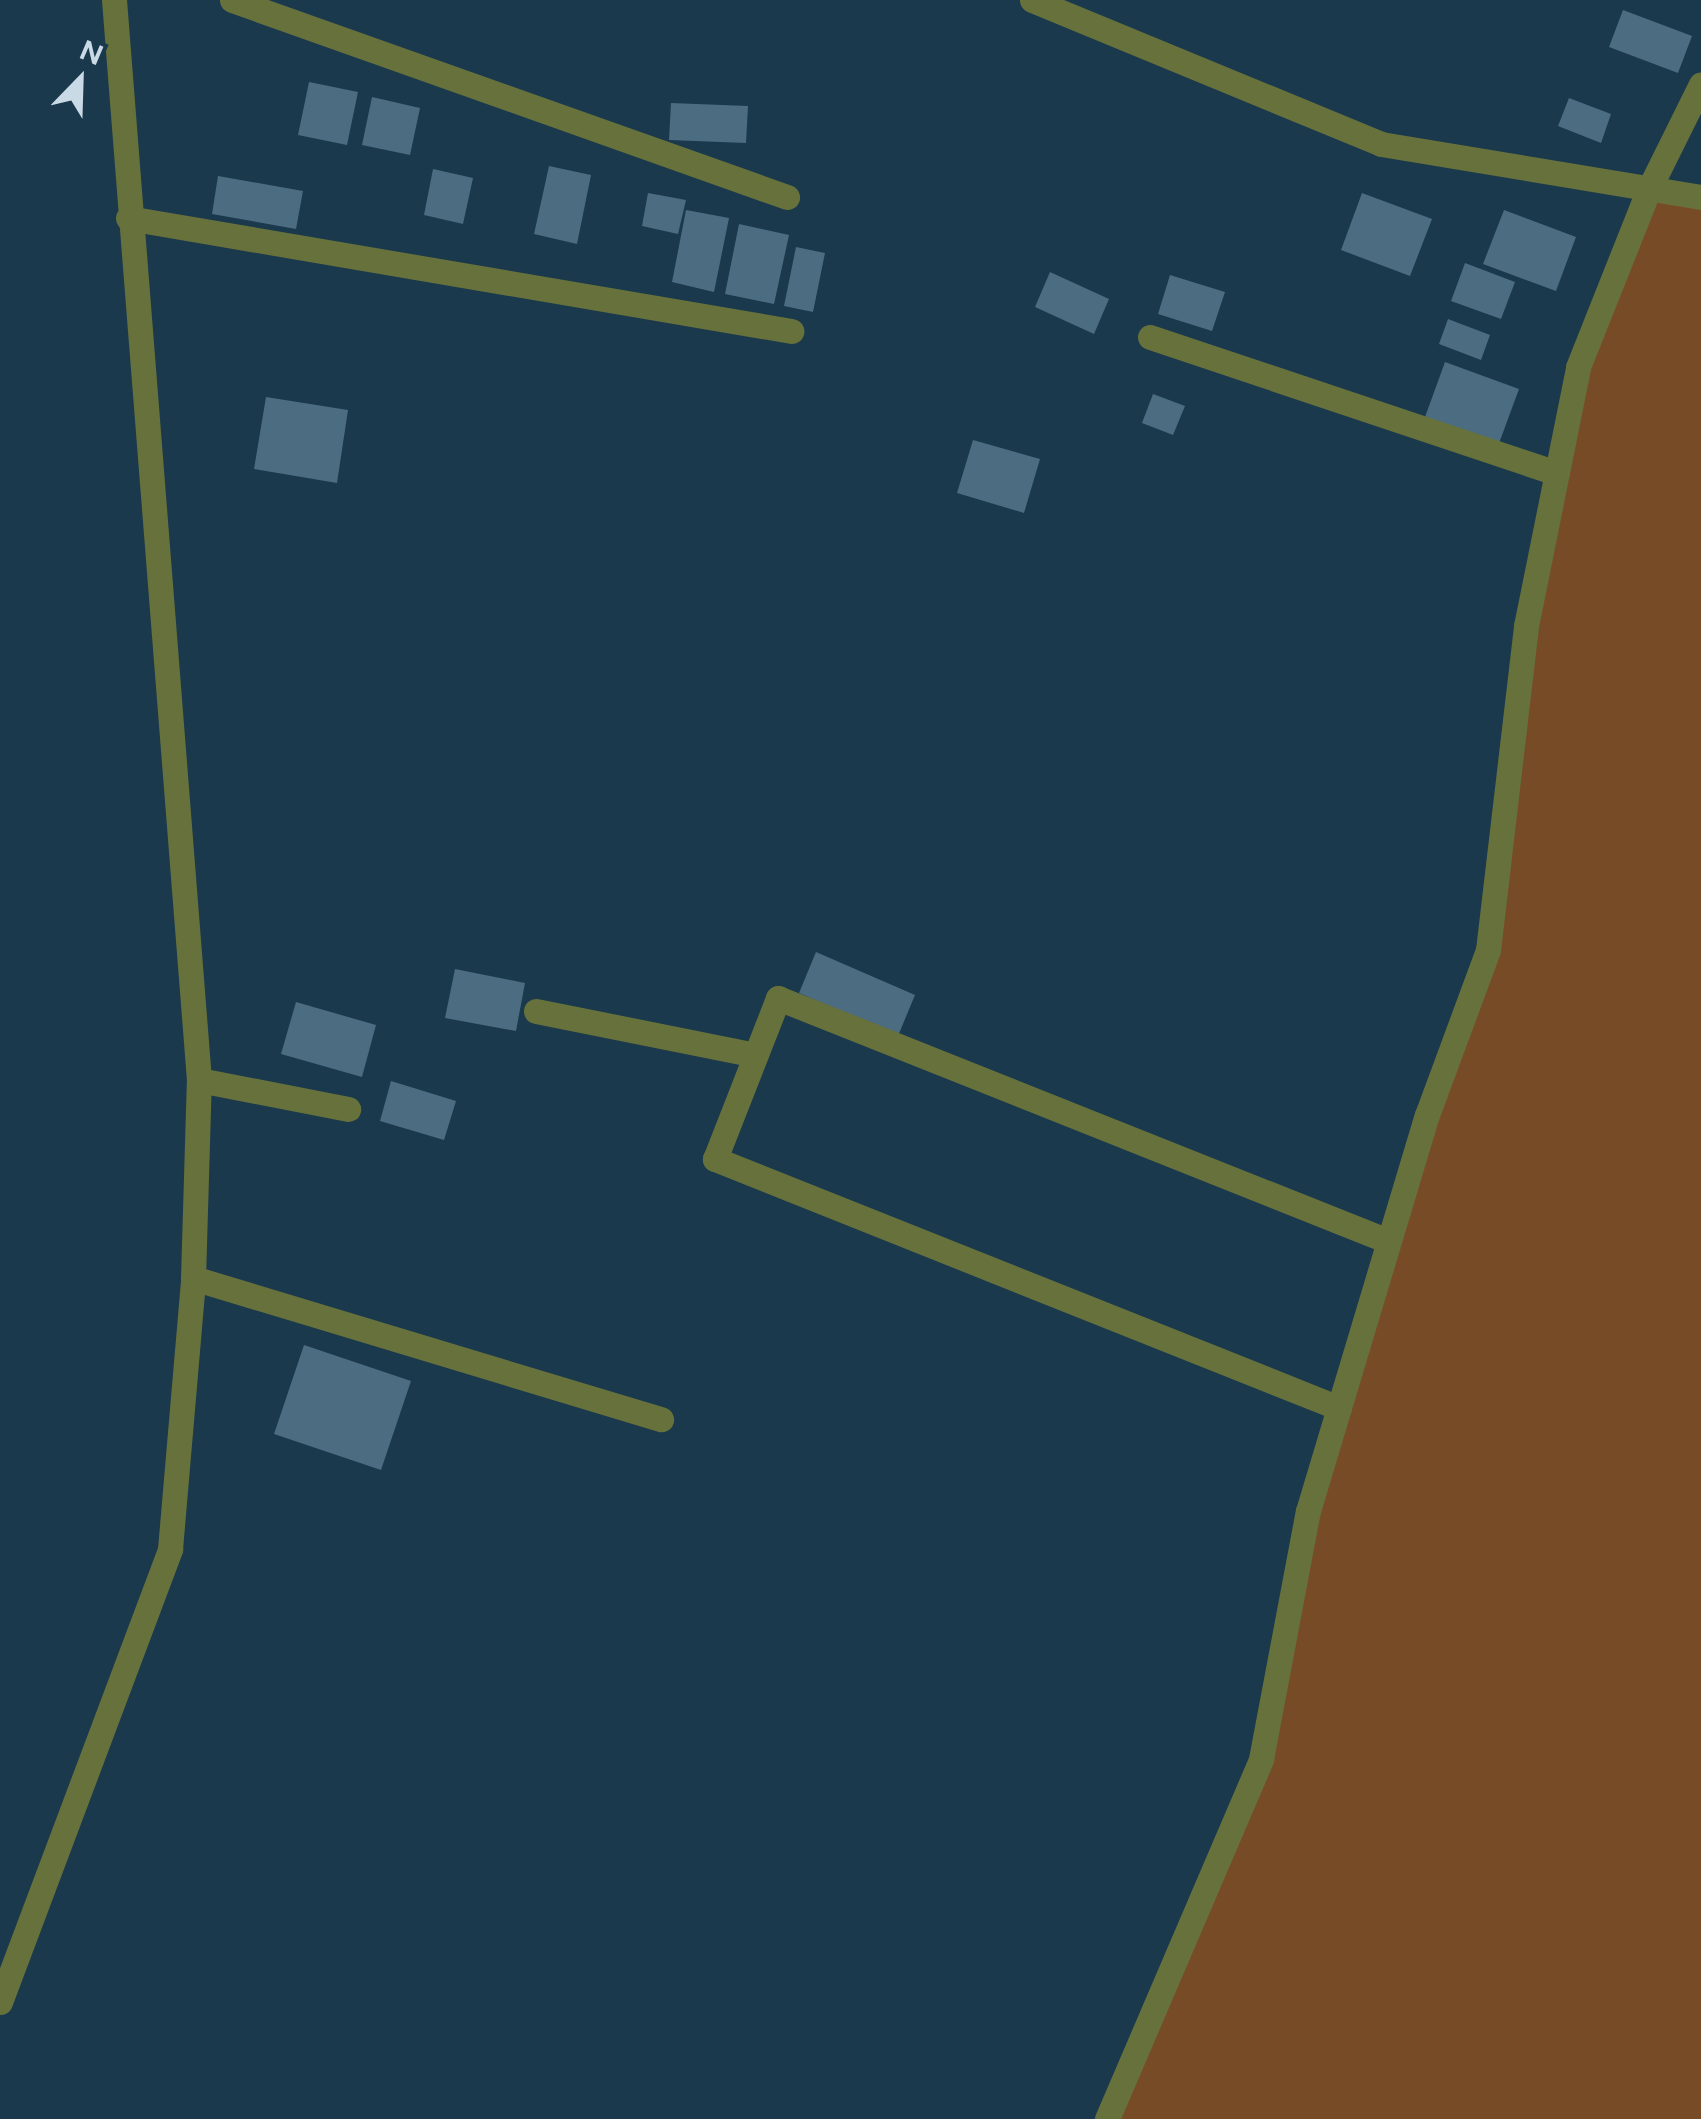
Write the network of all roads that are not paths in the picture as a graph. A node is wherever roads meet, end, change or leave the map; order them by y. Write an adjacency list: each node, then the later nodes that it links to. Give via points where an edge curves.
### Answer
1 (114, 0): 8 (street)
2 (232, 0): 6 (street)
3 (1032, 0): 5 (street, via 1382,144)
4 (1701, 84): 5 (street)
5 (1648, 191): 7 (street); 11 (street, via 1578,367)
6 (787, 197)
7 (1701, 197)
8 (128, 218): 9 (street); 14 (street)
9 (791, 331)
10 (1150, 337): 11 (street)
11 (1557, 474): 16 (street, via 1526,626 1488,950)
12 (536, 1011): 13 (street)
13 (756, 1054): 16 (street, via 778,998); 18 (street, via 714,1160)
14 (200, 1080): 15 (street); 17 (street)
15 (348, 1109)
16 (1388, 1241): 18 (street)
17 (193, 1278): 19 (street); 20 (street, via 170,1548)
18 (1338, 1408): 21 (street, via 1308,1511 1261,1759)
19 (661, 1418)
20 (0, 2002)
21 (1107, 2119)

